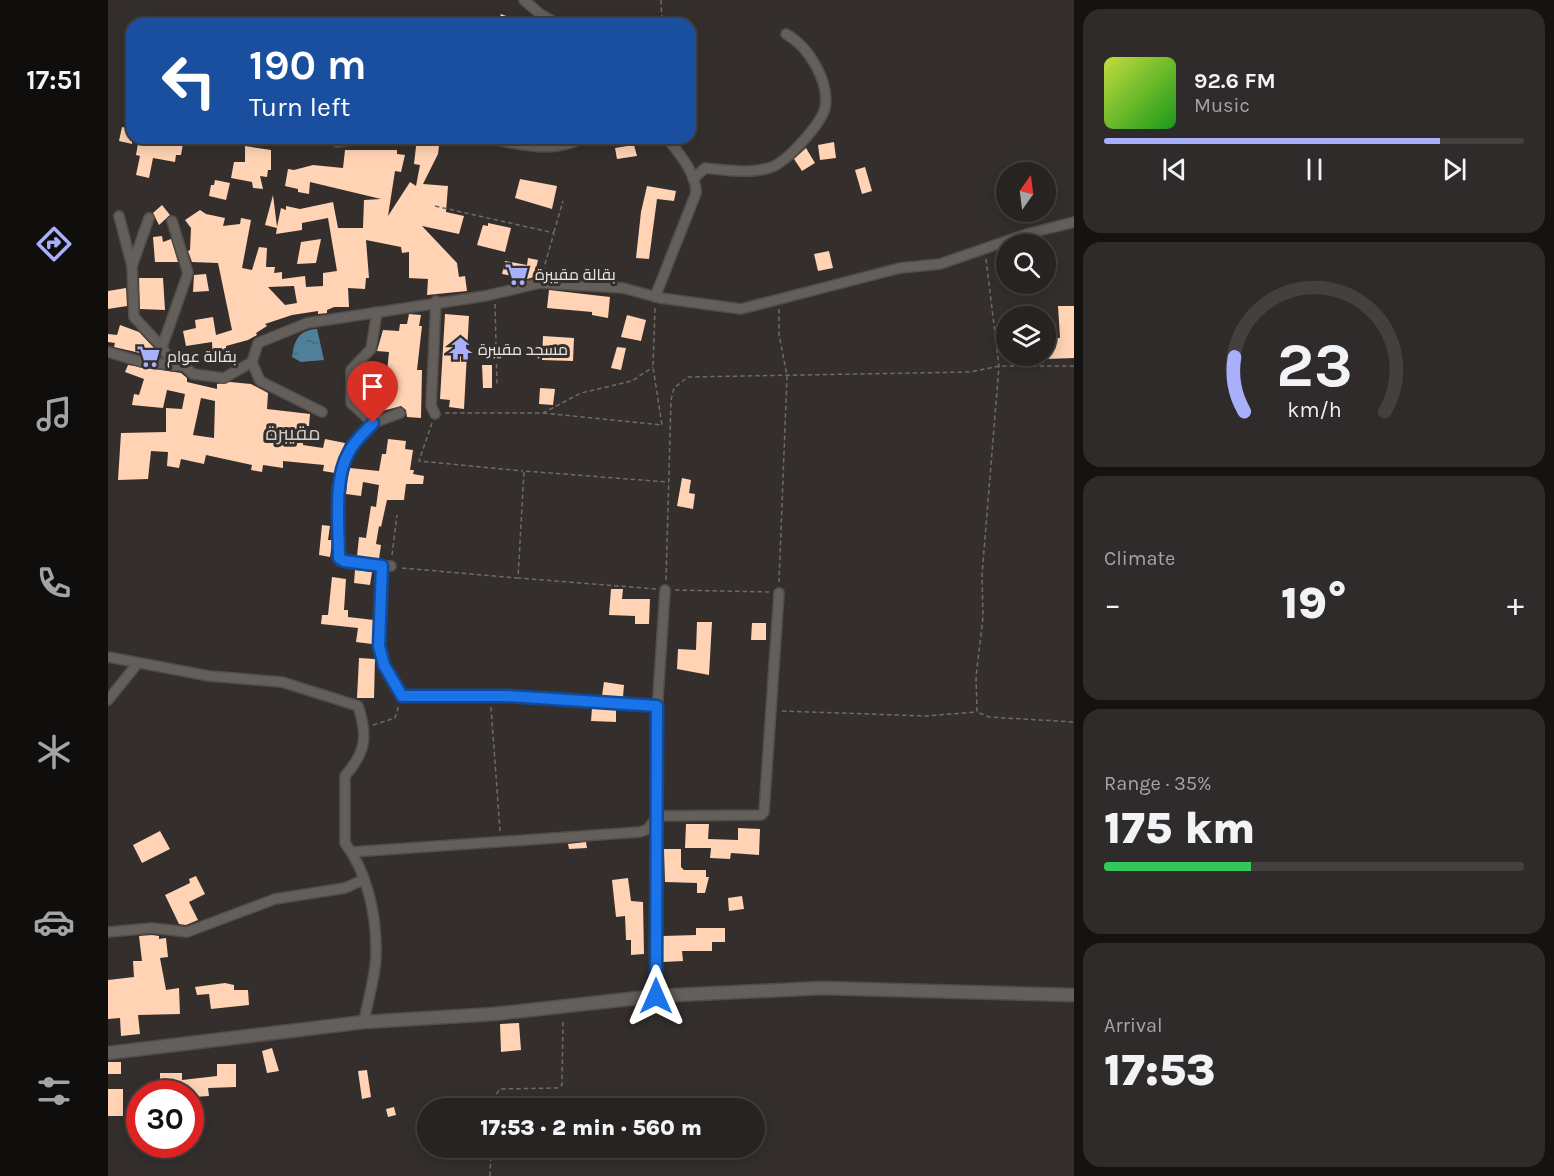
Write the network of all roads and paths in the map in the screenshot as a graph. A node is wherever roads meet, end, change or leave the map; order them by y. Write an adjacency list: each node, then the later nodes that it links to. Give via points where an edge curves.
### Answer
1 (524, 0): 3 (street)
2 (661, 0): 4 (path)
3 (547, 18)
4 (662, 18)
5 (786, 34): 9 (street, via 798,40 811,55 819,75 825,107 818,123 785,159 772,167 737,171 705,168)
6 (524, 144): 7 (street, via 551,148)
7 (572, 144)
8 (672, 144): 9 (street)
9 (693, 179): 21 (street, via 696,193)
10 (563, 201): 16 (path)
11 (435, 206): 16 (path)
12 (119, 216): 18 (street)
13 (149, 218): 18 (street)
14 (172, 221): 26 (street, via 188,273)
15 (1074, 222): 17 (street)
16 (554, 233): 19 (path)
17 (986, 249): 22 (street, via 940,264 900,268); 25 (path)
18 (132, 266): 26 (street, via 134,316)
19 (540, 283): 20 (street); 21 (street, via 623,288)
20 (493, 294): 23 (street); 35 (path, via 497,312)
21 (655, 297): 22 (street, via 741,309); 33 (path)
22 (779, 299): 34 (path, via 779,334)
23 (436, 301): 24 (street); 39 (street, via 431,406)
24 (377, 312): 28 (street, via 307,323 258,343); 40 (street, via 371,349 351,370 351,403)
25 (996, 339)
26 (162, 347): 29 (street)
27 (108, 352): 29 (street)
28 (252, 363): 29 (street, via 224,378 193,374 184,366); 36 (street, via 260,381)
29 (172, 366)
30 (999, 366): 34 (path, via 970,372); 55 (path, via 982,575)
31 (1056, 366): 32 (path)
32 (1074, 366)
33 (653, 367): 37 (path, via 632,381 581,393); 37 (path, via 662,425)
34 (787, 376): 42 (path, via 688,378 674,388 670,400); 47 (path)
35 (497, 386)
36 (322, 412)
37 (543, 412): 39 (path)
38 (400, 413): 40 (street)
39 (435, 414): 41 (path, via 419,461)
40 (373, 423): 44 (street, via 348,452 337,489 339,558)
41 (524, 471): 42 (path); 45 (path)
42 (667, 482): 46 (path)
43 (397, 515): 44 (path)
44 (387, 566): 45 (path); 50 (street, via 379,646 384,665)
45 (518, 578): 46 (path)
46 (665, 590): 47 (path); 53 (street)
47 (779, 592): 54 (street)
48 (108, 657): 49 (street)
49 (138, 663): 52 (street); 57 (street, via 209,676 282,682 358,706)
50 (402, 696): 51 (street); 57 (path, via 395,718 378,725)
51 (490, 696): 53 (street); 59 (path)
52 (108, 700)
53 (657, 706): 58 (street)
54 (772, 711): 55 (path, via 926,716); 58 (street, via 761,815)
55 (977, 712): 56 (path, via 989,717)
56 (1074, 722)
57 (364, 725): 60 (street, via 361,758 345,776 345,843)
58 (657, 816): 59 (street, via 648,829 640,832); 64 (street)
59 (502, 840): 60 (street)
60 (352, 852): 61 (street)
61 (363, 880): 62 (street, via 345,888 275,899 187,932 152,928); 66 (street, via 370,897 376,950)
62 (108, 932)
63 (1074, 995): 64 (street, via 822,988)
64 (656, 996): 65 (street)
65 (562, 1006): 66 (street); 68 (path, via 562,1085 500,1089)
66 (364, 1022): 67 (street)
67 (108, 1053)
68 (494, 1098)
69 (491, 1158): 70 (path)
70 (490, 1176)

